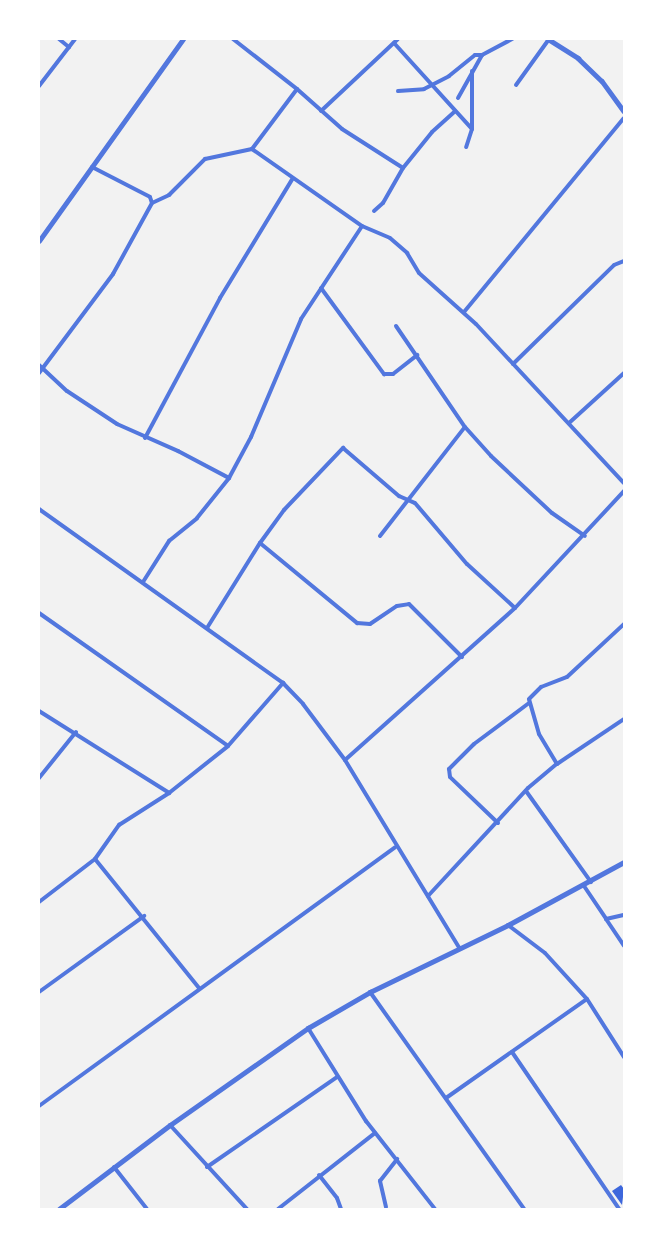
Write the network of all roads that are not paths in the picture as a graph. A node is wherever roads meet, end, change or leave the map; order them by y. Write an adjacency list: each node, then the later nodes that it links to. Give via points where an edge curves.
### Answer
1 (59, 39): 9 (street)
2 (75, 39): 9 (street)
3 (183, 39): 25 (street)
4 (233, 39): 15 (street)
5 (398, 39): 8 (street)
6 (512, 39): 10 (street)
7 (549, 39): 13 (street); 20 (street, via 578,58 602,81)
8 (394, 43): 12 (street); 19 (street)
9 (69, 47): 14 (street)
10 (482, 56): 11 (street); 12 (street, via 475,55)
11 (472, 71): 17 (street); 22 (street)
12 (435, 84): 16 (street, via 424,89); 18 (street)
13 (516, 85)
14 (39, 86)
15 (297, 89): 19 (street); 24 (street)
16 (398, 91)
17 (458, 98)
18 (455, 110): 22 (street); 26 (street)
19 (321, 111): 26 (street, via 342,129)
20 (624, 112)
21 (624, 118): 34 (street)
22 (472, 129): 23 (street)
23 (466, 147)
24 (252, 149): 27 (street); 28 (street, via 205,159 170,195)
25 (92, 167): 28 (street, via 150,197); 31 (street)
26 (403, 168): 29 (street)
27 (294, 178): 30 (street); 43 (street, via 220,298)
28 (152, 203): 38 (street, via 113,274)
29 (374, 211)
30 (362, 226): 33 (street); 34 (street, via 390,238 407,253 424,278)
31 (39, 241)
32 (624, 261): 37 (street, via 614,265)
33 (321, 288): 36 (street, via 384,374 393,374); 44 (street, via 283,357 251,437)
34 (464, 312): 37 (street)
35 (396, 326): 36 (street)
36 (417, 355): 42 (street)
37 (514, 364): 41 (street)
38 (40, 366): 40 (street); 43 (street, via 67,392)
39 (624, 372): 41 (street)
40 (39, 373)
41 (569, 423): 45 (street)
42 (465, 427): 47 (street); 50 (street, via 552,513)
43 (145, 438): 44 (street)
44 (230, 478): 52 (street, via 197,518 169,540)
45 (624, 483)
46 (624, 491): 50 (street)
47 (406, 499): 49 (street); 51 (street, via 345,449 340,449 284,510); 53 (street, via 415,503 467,564)
48 (39, 509): 52 (street)
49 (380, 536)
50 (585, 536): 53 (street)
51 (260, 543): 56 (street); 57 (street, via 358,623 370,624 397,606 409,604)
52 (142, 582): 56 (street)
53 (515, 608): 57 (street)
54 (39, 613): 63 (street)
55 (624, 624): 59 (street, via 567,678 535,690)
56 (207, 628): 58 (street)
57 (462, 657): 64 (street)
58 (283, 683): 63 (street); 64 (street)
59 (529, 703): 65 (street, via 539,734); 69 (street, via 474,744 449,769 450,777)
60 (39, 712): 62 (street)
61 (624, 718): 65 (street)
62 (76, 732): 66 (street); 68 (street)
63 (228, 746): 68 (street)
64 (345, 760): 70 (street)
65 (557, 764): 67 (street)
66 (39, 778)
67 (526, 791): 69 (street); 73 (street)
68 (169, 793): 71 (street, via 119,825)
69 (498, 823): 75 (street)
70 (395, 847): 75 (street); 83 (street, via 306,915)
71 (95, 859): 76 (street); 78 (street)
72 (624, 862): 73 (street)
73 (591, 882): 74 (street)
74 (584, 886): 79 (street); 80 (street)
75 (428, 896): 82 (street)
76 (39, 902)
77 (624, 915): 79 (street)
78 (144, 916): 83 (street); 84 (street)
79 (606, 919): 81 (street)
80 (508, 925): 82 (street); 86 (street, via 545,953)
81 (624, 946)
82 (460, 950): 85 (street)
83 (199, 988): 92 (street)
84 (39, 992)
85 (370, 992): 87 (street); 91 (street)
86 (586, 999): 88 (street); 89 (street)
87 (308, 1028): 90 (street); 93 (street)
88 (512, 1052): 91 (street); 107 (street)
89 (624, 1057)
90 (337, 1077): 94 (street); 97 (street)
91 (446, 1098): 106 (street)
92 (39, 1106)
93 (170, 1125): 96 (street); 97 (street)
94 (375, 1133): 95 (street); 98 (street)
95 (397, 1159): 99 (street, via 380,1181); 105 (street)
96 (114, 1167): 100 (street); 101 (street)
97 (207, 1167): 102 (street)
98 (320, 1174): 103 (street); 104 (street)
99 (386, 1207)
100 (59, 1209)
101 (146, 1209)
102 (247, 1209)
103 (278, 1209)
104 (341, 1209)
105 (435, 1209)
106 (524, 1209)
107 (619, 1209)

